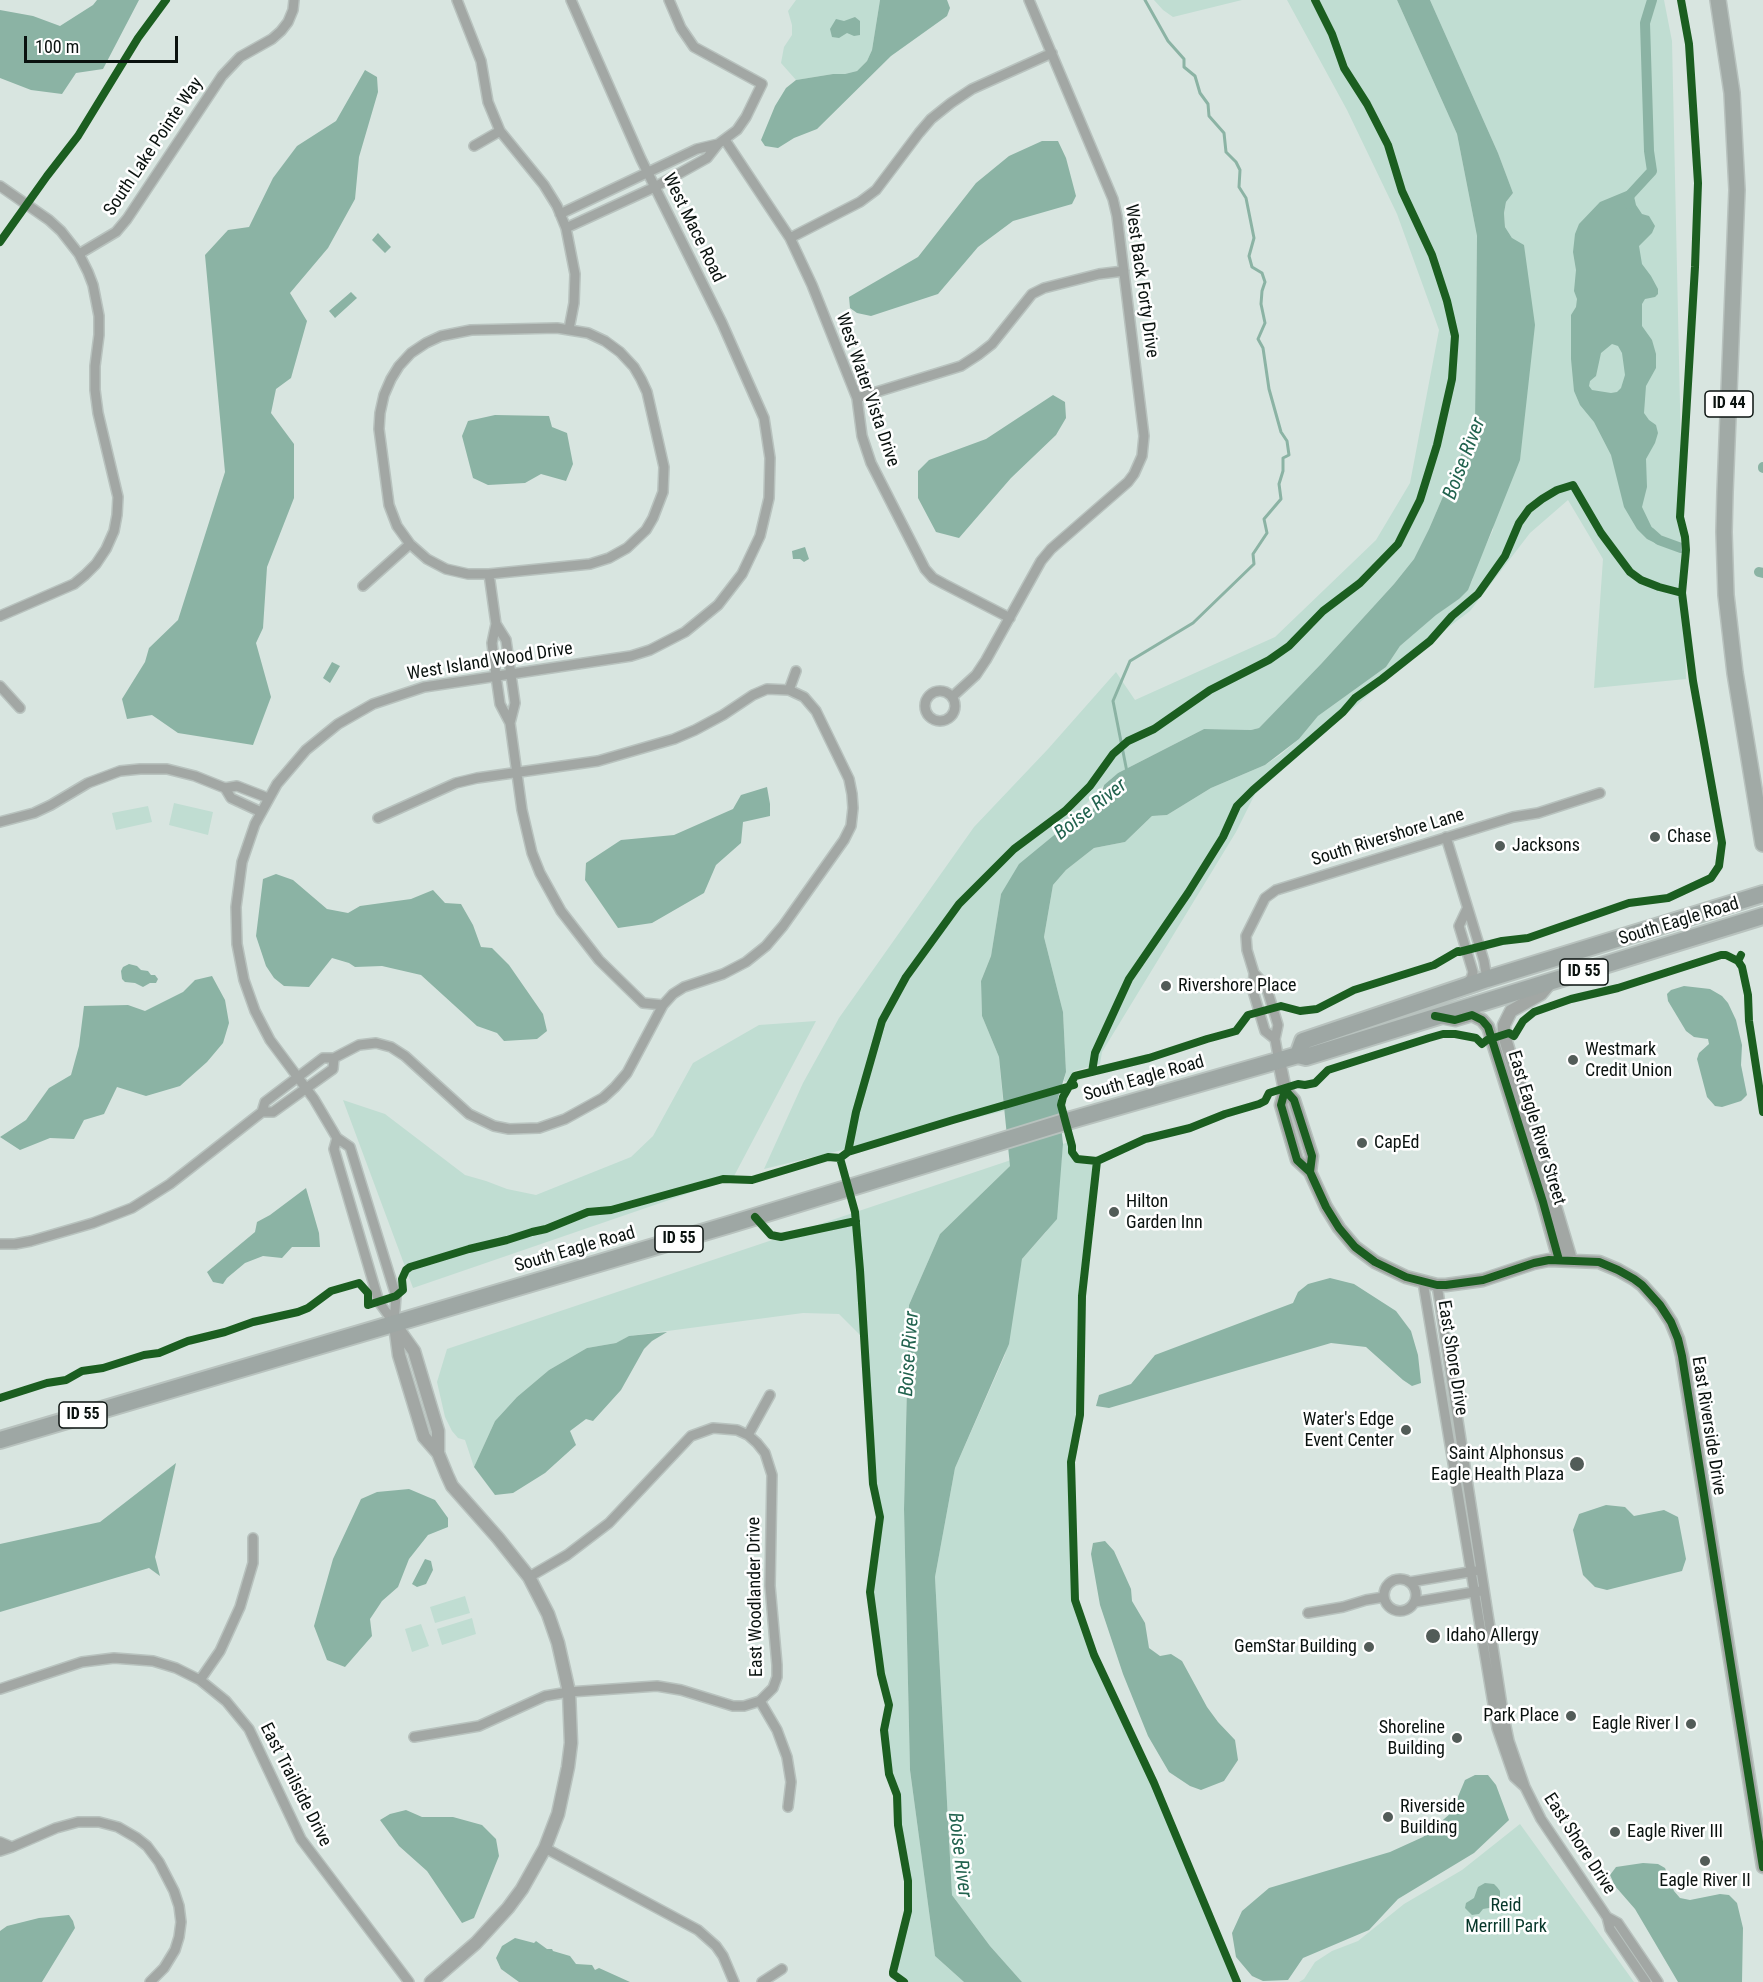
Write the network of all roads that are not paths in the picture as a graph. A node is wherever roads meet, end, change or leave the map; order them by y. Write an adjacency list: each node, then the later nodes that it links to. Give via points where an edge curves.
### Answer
1 (294, 0): 19 (street, South Lake Pointe Way, via 281,31 240,57 222,76 128,219 116,232)
2 (457, 0): 8 (street, via 481,61 488,102)
3 (571, 0): 11 (street, West Mace Road)
4 (669, 0): 9 (street, via 694,47 762,84 746,117)
5 (1029, 0): 7 (street, West Back Forty Drive)
6 (1718, 0): 46 (main road, ID 44, via 1732,93 1737,190 1725,492 1726,595)
7 (1052, 53): 18 (street, via 972,89 951,103 919,133 876,190); 20 (street, West Back Forty Drive, via 1113,199)
8 (500, 131): 10 (street); 16 (street, via 544,185)
9 (721, 142): 11 (street, via 697,148); 13 (street, via 707,158); 18 (street, West Water Vista Drive)
10 (474, 146)
11 (647, 172): 13 (street, West Mace Road); 14 (street)
12 (0, 186): 19 (street, via 49,220)
13 (655, 187): 15 (street); 23 (street, West Mace Road, via 764,418)
14 (606, 192): 15 (street); 16 (street)
15 (613, 206): 17 (street)
16 (560, 213): 17 (street)
17 (566, 228): 21 (street, via 575,274)
18 (790, 238): 22 (street, West Water Vista Drive)
19 (79, 254): 27 (street, via 98,303 95,390 117,497 114,531 96,564 74,584)
20 (1124, 271): 22 (street, via 1044,288 1032,294 992,344 961,366); 28 (street, West Back Forty Drive, via 1144,436 1142,456 1128,482 1041,561)
21 (569, 329): 24 (street, via 455,332 426,343 399,366 384,395 379,429 389,505); 25 (street, via 605,341 620,352 641,379 664,467 659,506 646,530 609,558 590,564)
22 (856, 398): 28 (street, West Water Vista Drive, via 869,456 925,568 933,578)
23 (771, 475): 31 (street, West Island Wood Drive, via 766,517 752,557 735,585 701,621 668,642 631,656)
24 (410, 544): 25 (street, via 446,569); 26 (street)
25 (489, 574): 29 (street)
26 (363, 586)
27 (0, 616)
28 (1010, 618): 35 (street, via 981,668)
29 (496, 624): 31 (street, via 506,640); 32 (street, via 492,643)
30 (796, 671): 34 (street)
31 (512, 673): 32 (street, West Island Wood Drive); 37 (street, via 515,703)
32 (496, 676): 37 (street, via 500,704); 41 (street, West Island Wood Drive, via 408,691 359,711 306,750)
33 (0, 686): 36 (street)
34 (789, 690): 38 (street, via 767,689 695,730 619,756); 54 (street, via 804,697 816,711 849,779 853,808 850,826 837,850 766,946 723,974 684,987)
35 (952, 697)
36 (21, 708)
37 (510, 723): 38 (street)
38 (517, 772): 43 (street, via 456,783); 54 (street, via 532,853 561,911 598,960 643,1003)
39 (225, 788): 41 (street, via 237,786); 42 (street, via 231,798); 44 (street, via 167,769 120,771 88,783 34,813)
40 (1600, 793): 45 (street, South Rivershore Lane)
41 (268, 798): 42 (street, West Island Wood Drive)
42 (261, 812): 60 (street, West Island Wood Drive, via 242,862 236,907 237,944 255,1011 270,1040)
43 (378, 818)
44 (0, 822)
45 (1446, 837): 48 (street); 50 (street, South Rivershore Lane, via 1276,890 1265,898 1246,936)
46 (1763, 844)
47 (1763, 894): 51 (highway, South Eagle Road / ID 55)
48 (1467, 909): 51 (street); 53 (street, via 1459,926 1473,972)
49 (1763, 916): 52 (highway, South Eagle Road / ID 55)
50 (1254, 973): 56 (street, South Rivershore Lane, via 1253,991 1265,1031); 56 (street, South Rivershore Lane, via 1266,986 1278,1025)
51 (1487, 979): 53 (highway, South Eagle Road / ID 55); 55 (highway, via 1480,991 1456,999)
52 (1551, 982): 55 (highway, South Eagle Road / ID 55); 65 (street, East Eagle River Street, via 1541,994 1511,1011 1504,1035)
53 (1461, 988): 57 (highway, South Eagle Road / ID 55, via 1302,1041)
54 (663, 1005): 58 (street, via 632,1065 615,1087 590,1106 539,1128 509,1129 480,1121 392,1047 376,1043 359,1045)
55 (1432, 1017): 57 (highway, South Eagle Road / ID 55, via 1306,1057); 65 (street, East Eagle River Street, via 1455,1020 1472,1015 1488,1027)
56 (1275, 1039): 59 (street, South Rivershore Lane)
57 (1298, 1054): 59 (highway, South Eagle Road / ID 55)
58 (334, 1059): 60 (street, via 323,1058); 61 (street, via 333,1069)
59 (1279, 1061): 66 (street, East Riverside Drive, via 1285,1090 1294,1100 1312,1156 1310,1172 1335,1223 1355,1247 1387,1269); 68 (highway, South Eagle Road / ID 55)
60 (298, 1077): 61 (street, West Island Wood Drive); 62 (street, via 265,1102)
61 (306, 1088): 62 (street, via 273,1112); 63 (street, West Island Wood Drive)
62 (261, 1112): 64 (street, via 170,1184 132,1208 31,1241)
63 (338, 1138): 68 (street, via 334,1149 379,1302); 68 (street, West Island Wood Drive, via 350,1147 396,1296)
64 (0, 1244)
65 (1565, 1260): 67 (street, East Riverside Drive, via 1534,1263 1467,1283); 90 (street, East Riverside Drive, via 1599,1262 1642,1285 1660,1305 1678,1339)
66 (1423, 1282): 67 (street, East Riverside Drive); 73 (street, East Shore Drive)
67 (1437, 1285): 73 (street, East Shore Drive)
68 (394, 1323): 71 (highway, South Eagle Road / ID 55); 74 (street, via 414,1351 438,1431 438,1453 452,1486)
69 (770, 1395): 70 (street)
70 (748, 1435): 74 (street, via 725,1428 691,1436 609,1523 567,1555); 83 (street, East Woodlander Drive, via 765,1453 772,1475 770,1586 777,1677 773,1688)
71 (0, 1440)
72 (253, 1538): 80 (street, via 253,1563 240,1607 220,1651)
73 (1476, 1570): 75 (street); 76 (street, East Shore Drive)
74 (529, 1577): 82 (street, via 548,1614)
75 (1410, 1582): 77 (street, via 1392,1580); 78 (street, via 1416,1591)
76 (1479, 1591): 78 (street); 91 (street, East Shore Drive, via 1499,1736 1514,1777 1525,1787 1541,1819)
77 (1384, 1597): 78 (street, via 1389,1607 1398,1611 1408,1609); 79 (street)
78 (1414, 1602)
79 (1308, 1613)
80 (200, 1680): 81 (street, East Trailside Drive, via 150,1661 97,1659); 94 (street, East Trailside Drive, via 226,1701 249,1729 301,1839)
81 (0, 1689)
82 (569, 1692): 83 (street, via 657,1686 733,1706); 84 (street, via 545,1696 479,1726); 88 (street, via 568,1767 558,1814)
83 (760, 1701): 85 (street, via 787,1757 791,1782)
84 (414, 1737)
85 (788, 1807)
86 (0, 1842): 87 (street)
87 (12, 1847): 89 (street); 93 (street, via 78,1822 118,1827 147,1846 174,1892 181,1922 175,1950)
88 (545, 1848): 95 (street, via 508,1908 476,1943); 96 (street, via 698,1930 723,1956)
89 (0, 1851)
90 (1763, 1867)
91 (1607, 1917): 98 (street, East Shore Drive, via 1610,1929); 99 (street, East Shore Drive, via 1618,1923)
92 (782, 1969): 97 (street)
93 (150, 1982)
94 (409, 1982)
95 (431, 1982)
96 (734, 1982)
97 (762, 1982)
98 (1646, 1982)
99 (1658, 1982)

